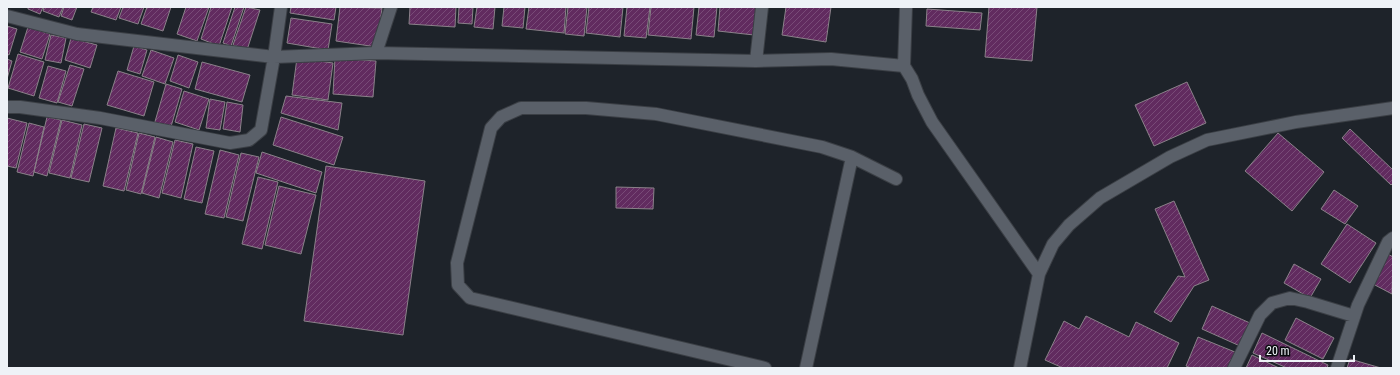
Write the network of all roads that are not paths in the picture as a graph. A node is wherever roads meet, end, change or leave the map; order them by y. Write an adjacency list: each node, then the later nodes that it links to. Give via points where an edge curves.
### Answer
1 (281, 7): 7 (street)
2 (391, 7): 6 (street)
3 (762, 7): 8 (street)
4 (906, 7): 9 (street)
5 (7, 16): 7 (street, via 77,34)
6 (376, 53): 7 (street); 8 (street)
7 (274, 57): 10 (street, via 261,130 249,140 230,143 100,118 20,106)
8 (756, 61): 9 (street, via 831,59)
9 (904, 66): 15 (street, via 932,122)
10 (7, 107)
11 (1393, 108): 15 (street, via 1296,122 1206,140 1170,157 1100,198 1069,225 1053,244)
12 (852, 157): 13 (street); 17 (street, via 822,147 656,114 586,108 521,108 500,118 491,128 456,263 458,285 470,298); 18 (street)
13 (896, 180)
14 (1393, 238): 16 (street, via 1388,242)
15 (1039, 274): 19 (street)
16 (1354, 316): 20 (street, via 1290,298 1272,303 1260,315); 21 (street)
17 (765, 368)
18 (806, 368)
19 (1020, 368)
20 (1234, 368)
21 (1337, 368)

